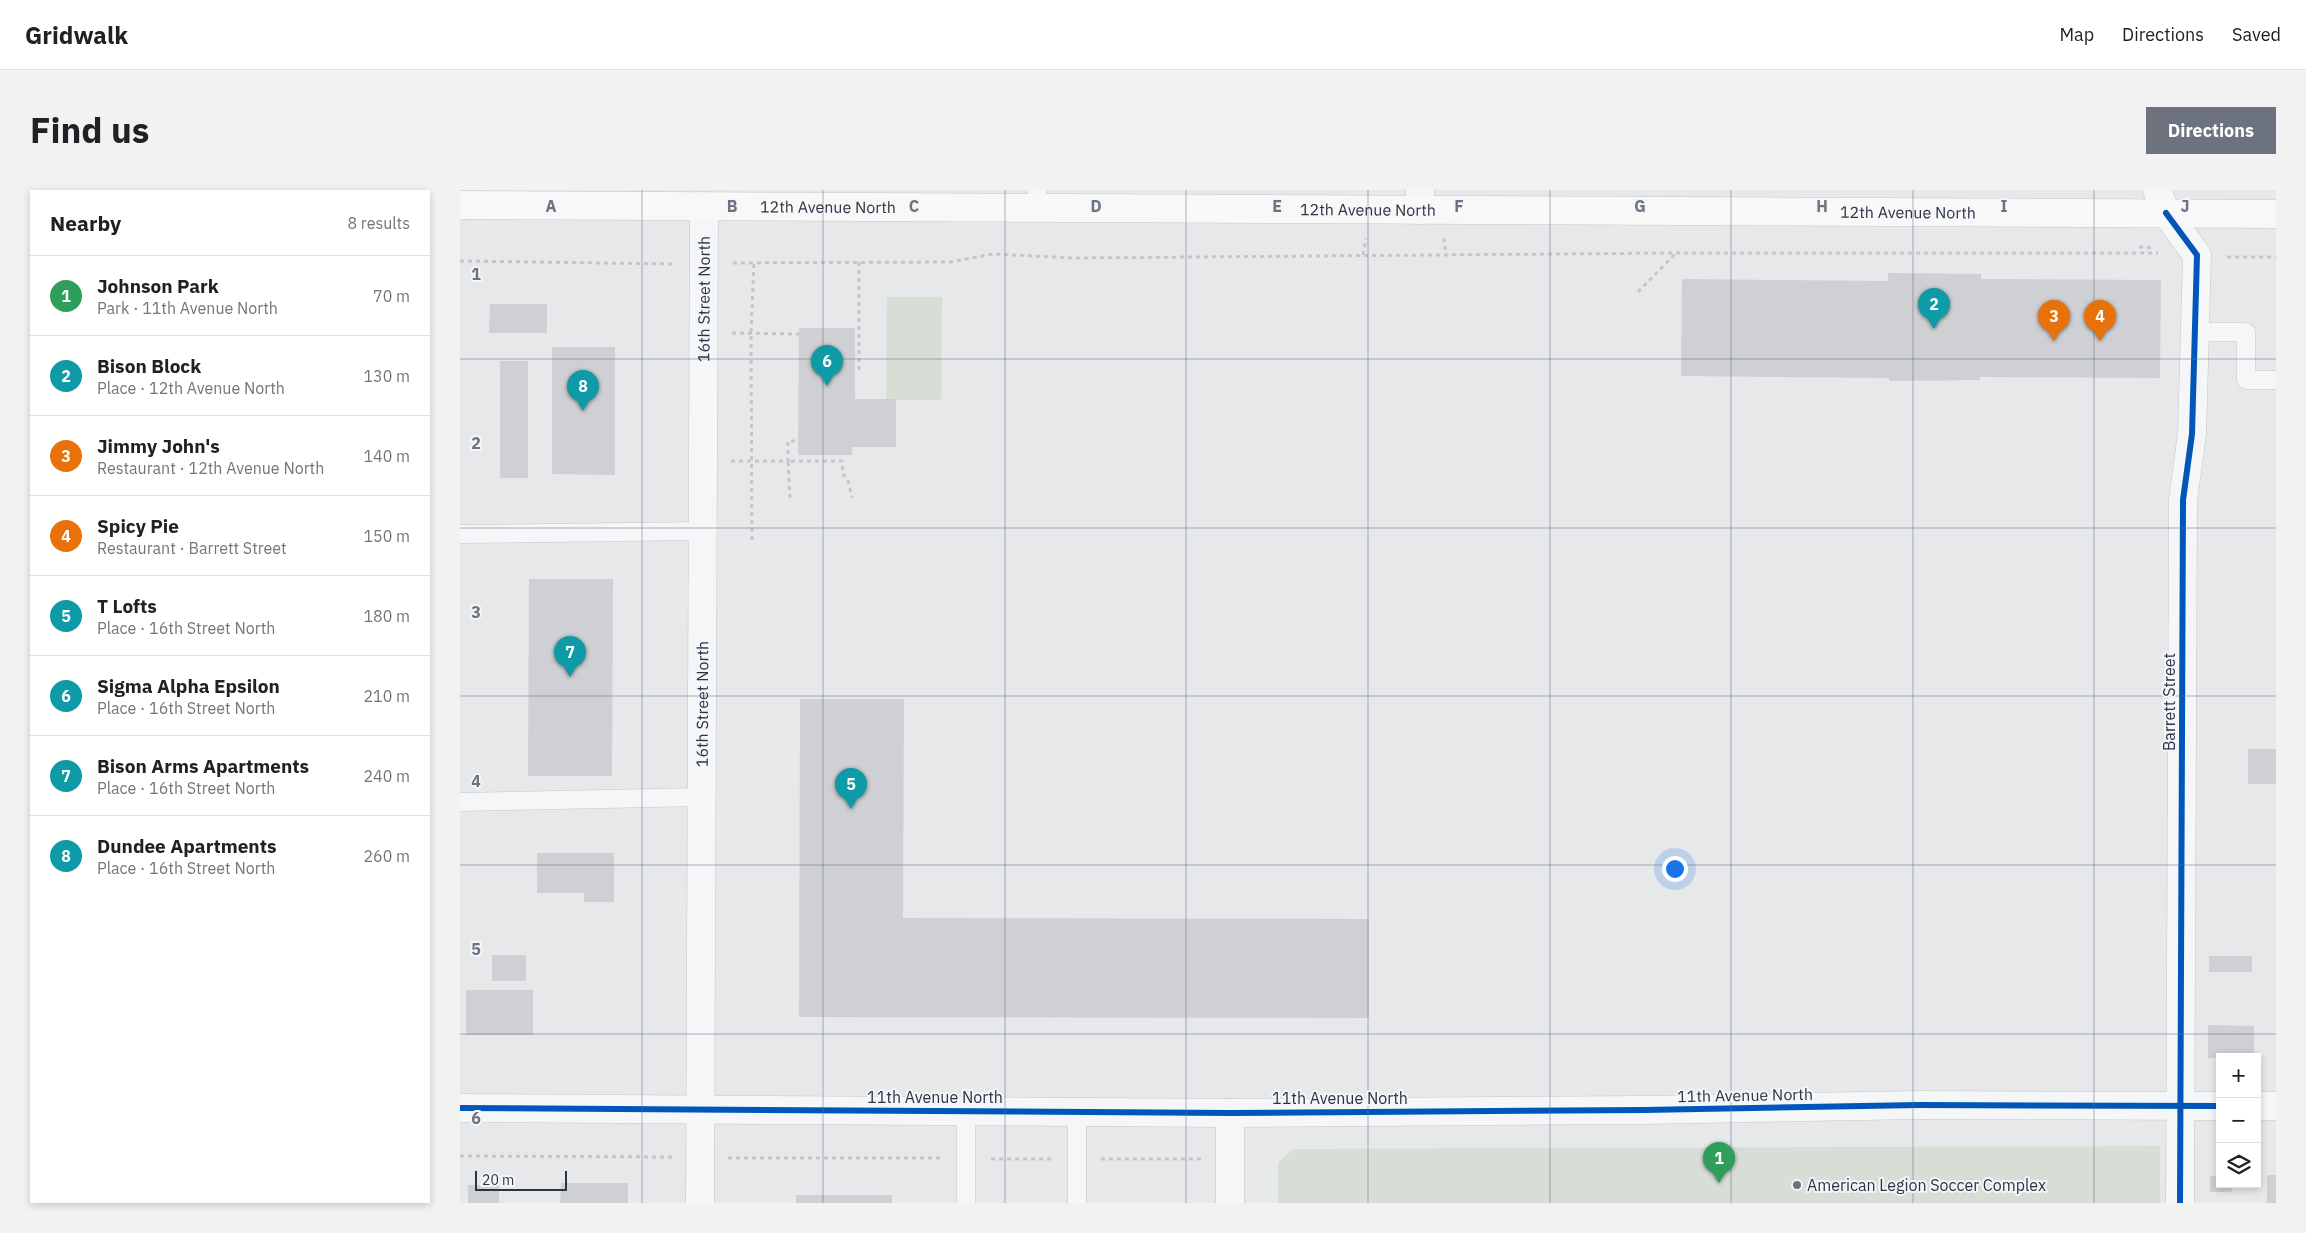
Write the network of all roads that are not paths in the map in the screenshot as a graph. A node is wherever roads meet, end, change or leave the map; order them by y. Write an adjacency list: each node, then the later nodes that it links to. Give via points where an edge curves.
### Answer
1 (704, 198): 2 (main road, 12th Avenue North); 5 (main road, 12th Avenue North); 9 (street, 16th Street North)
2 (1037, 199): 3 (main road, 12th Avenue North)
3 (1420, 200): 4 (main road, 12th Avenue North)
4 (2162, 201): 6 (main road, 12th Avenue North); 7 (street, Barrett Street, via 2197,255)
5 (460, 205)
6 (2276, 214)
7 (2196, 332): 8 (lane, via 2246,332 2246,380); 13 (street, Barrett Street, via 2192,434 2183,500)
8 (2276, 380)
9 (703, 531): 10 (lane); 11 (street, 16th Street North)
10 (460, 534)
11 (702, 797): 12 (lane); 18 (street, 16th Street North)
12 (460, 802)
13 (2182, 1105): 14 (street, 11th Avenue North); 21 (street, 11th Avenue North); 26 (street, Barrett Street)
14 (2216, 1106)
15 (2261, 1106): 16 (street)
16 (2276, 1106)
17 (460, 1108): 18 (street, 11th Avenue North)
18 (701, 1110): 19 (street, 11th Avenue North); 22 (street, 16th Street North)
19 (966, 1110): 20 (street, 11th Avenue North); 23 (lane)
20 (1077, 1112): 21 (street, 11th Avenue North); 24 (lane)
21 (1230, 1113): 25 (street)
22 (700, 1203)
23 (966, 1203)
24 (1077, 1203)
25 (1230, 1203)
26 (2180, 1203)

